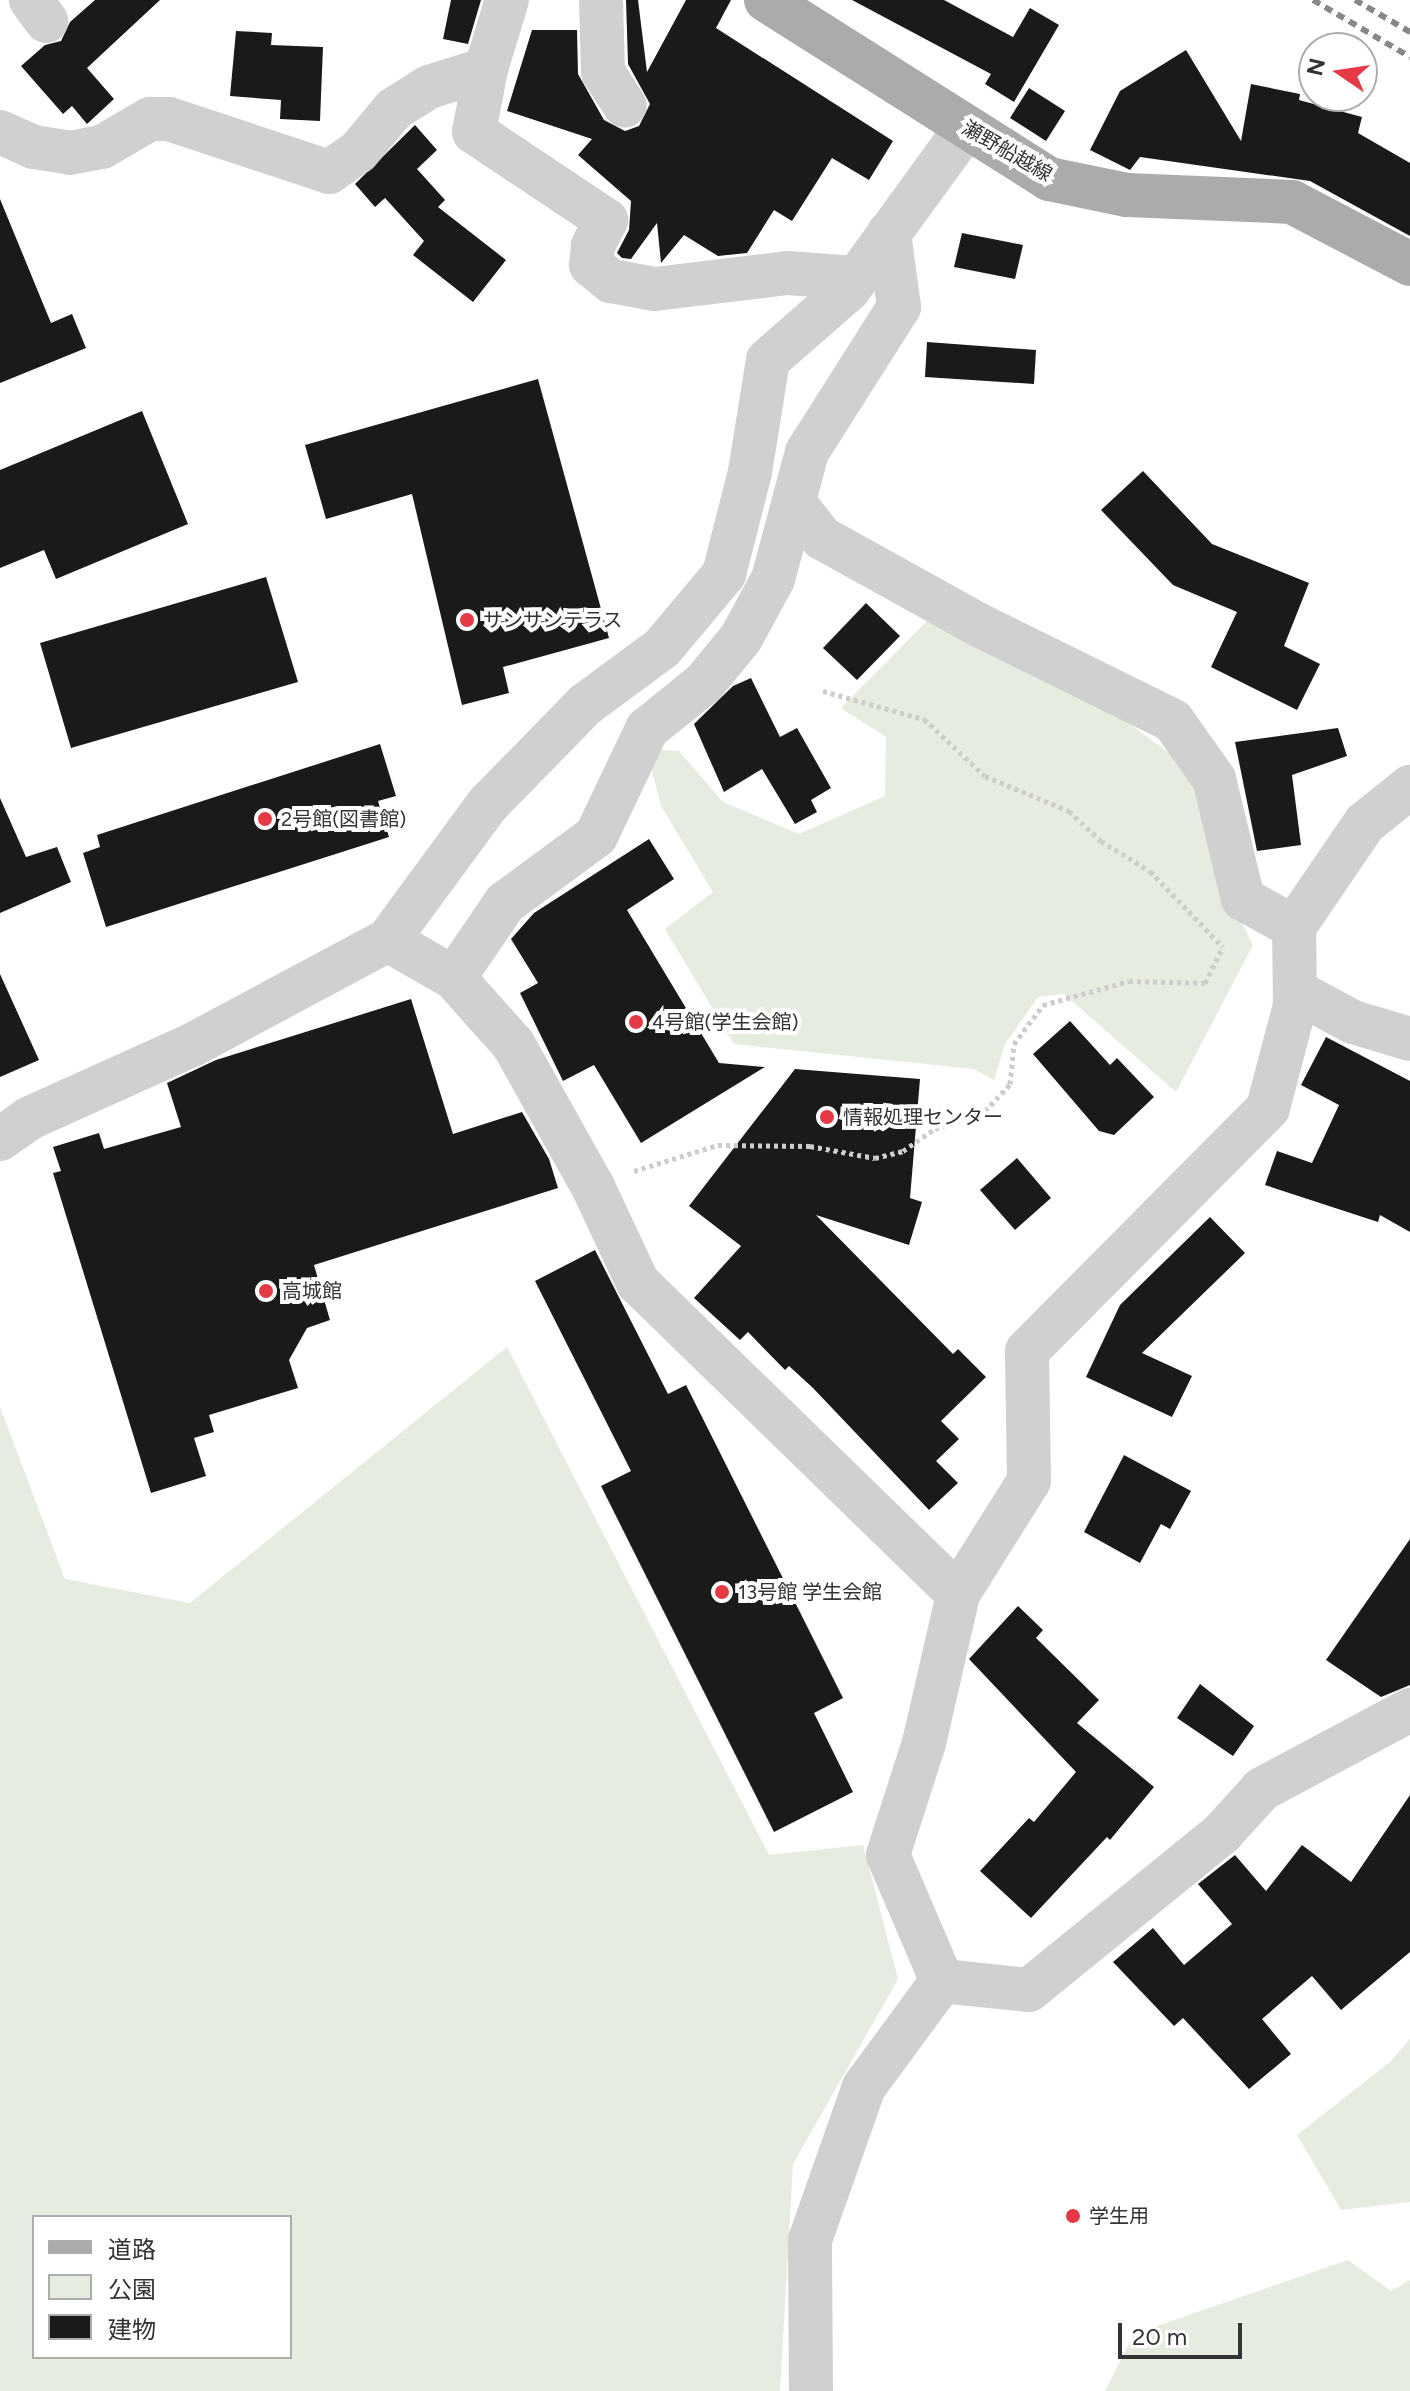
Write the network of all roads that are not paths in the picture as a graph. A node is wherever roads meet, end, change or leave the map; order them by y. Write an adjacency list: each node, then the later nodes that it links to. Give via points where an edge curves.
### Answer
1 (507, 0): 4 (street)
2 (601, 0): 5 (street, via 603,72)
3 (766, 0): 6 (main road, 瀬野船越線)
4 (486, 69): 7 (street, via 429,87 394,109 358,152 329,172 169,119 150,119 102,147 70,153 34,147); 10 (street, via 474,132 606,220 593,246 591,265 611,281 655,289 787,273)
5 (625, 106)
6 (966, 128): 8 (street); 9 (main road, 瀬野船越線, via 1049,179 1127,195 1292,202)
7 (0, 132)
8 (889, 233): 10 (street); 11 (street, via 899,307 807,452)
9 (1410, 264)
10 (856, 278): 14 (street, via 768,360 750,472 724,574 662,648 586,704 488,804)
11 (796, 505): 13 (street, via 822,538 981,626 1173,721 1214,779 1243,899); 15 (street, via 773,579 741,638 704,683 647,729 596,836 505,903)
12 (1410, 787): 13 (street, via 1365,823)
13 (1278, 918): 16 (street)
14 (388, 940): 15 (street); 18 (street, via 194,1044 30,1118)
15 (454, 978): 19 (street, via 513,1044 593,1187 638,1283)
16 (1295, 991): 17 (street, via 1353,1022); 19 (street, via 1268,1108 1027,1351 1029,1481)
17 (1410, 1039)
18 (0, 1139)
19 (958, 1594): 21 (street, via 924,1743 888,1855)
20 (1410, 1710): 21 (street, via 1262,1789 1222,1833 1029,1990)
21 (942, 1981): 22 (street, via 864,2087 810,2240)
22 (811, 2391)

